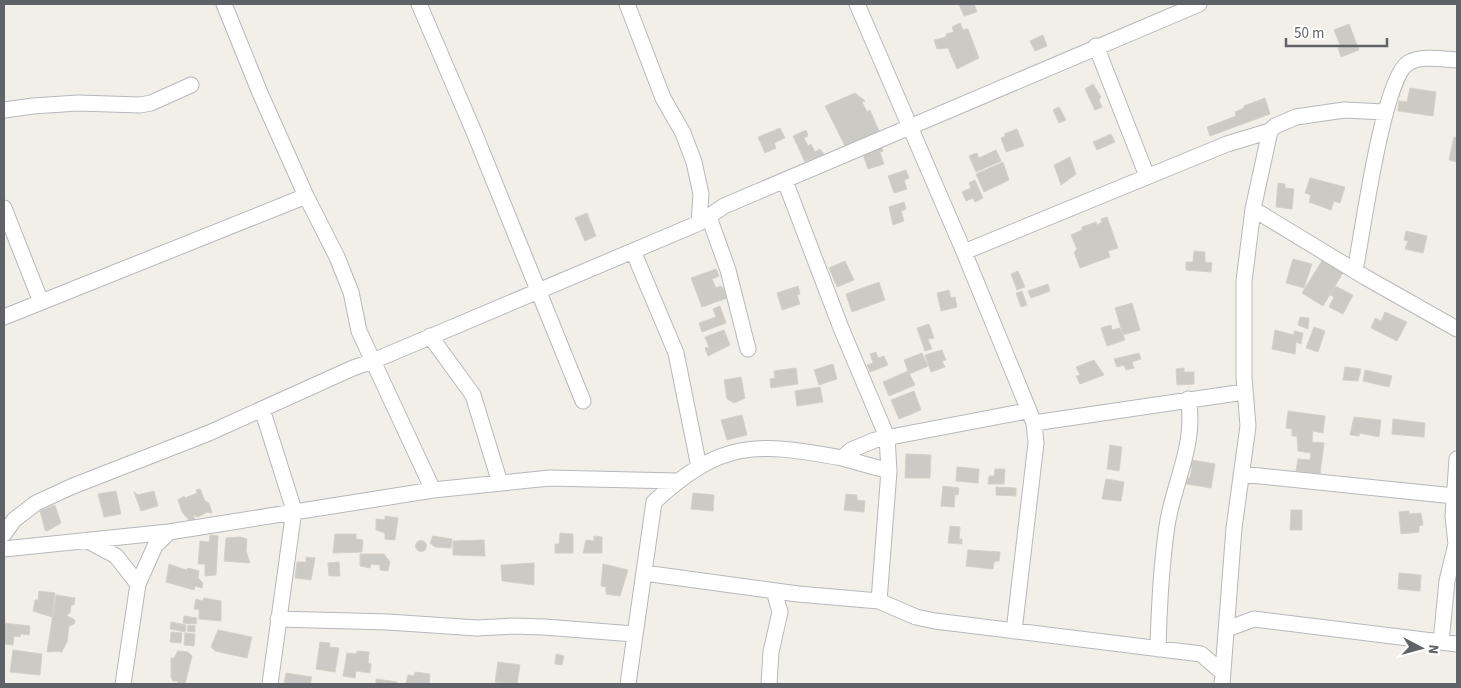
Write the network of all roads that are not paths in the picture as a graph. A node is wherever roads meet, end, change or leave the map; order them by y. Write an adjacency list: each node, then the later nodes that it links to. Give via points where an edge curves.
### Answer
1 (224, 4): 16 (street)
2 (419, 4): 24 (street)
3 (627, 4): 15 (street, via 663,98 694,162)
4 (857, 4): 11 (street)
5 (1200, 4): 6 (street)
6 (1096, 46): 11 (street); 13 (street)
7 (1457, 60): 10 (street, via 1415,59 1406,64)
8 (191, 85): 9 (street, via 140,105 78,103)
9 (4, 110)
10 (1385, 112): 12 (street, via 1344,110 1315,113 1296,117); 23 (street)
11 (911, 127): 14 (street); 22 (street)
12 (1270, 131): 13 (street, via 1227,144); 19 (street)
13 (1147, 176): 22 (street)
14 (785, 181): 17 (street); 36 (street)
15 (701, 194): 17 (street); 20 (street)
16 (306, 196): 25 (street); 30 (street, via 337,257 351,292 359,331)
17 (724, 206): 20 (street)
18 (4, 208): 25 (street)
19 (1253, 209): 23 (street); 31 (street, via 1244,282)
20 (704, 220): 21 (street); 29 (street, via 728,270)
21 (633, 251): 24 (street); 39 (street, via 676,353)
22 (964, 252): 35 (street)
23 (1355, 271): 27 (street)
24 (536, 290): 28 (street); 33 (street)
25 (41, 302): 26 (street)
26 (4, 317)
27 (1457, 329)
28 (430, 336): 30 (street); 44 (street, via 473,395)
29 (748, 349)
30 (372, 361): 34 (street); 45 (street)
31 (1244, 392): 32 (street); 41 (street, via 1248,426)
32 (1188, 399): 35 (street); 67 (street, via 1190,436 1167,525 1159,597)
33 (583, 401)
34 (262, 409): 48 (street); 50 (street, via 36,503 14,520)
35 (1031, 417): 36 (street); 62 (street, via 1036,443)
36 (886, 437): 37 (street, via 851,450); 40 (street)
37 (842, 458): 39 (street, via 760,447 717,457); 40 (street)
38 (1457, 459): 46 (street)
39 (698, 467): 43 (street)
40 (889, 470): 58 (street)
41 (1241, 474): 46 (street); 57 (street)
42 (638, 481): 43 (street); 44 (street, via 550,478); 47 (street)
43 (676, 482): 47 (street)
44 (500, 483): 45 (street)
45 (433, 490): 48 (street)
46 (1454, 496): 65 (street, via 1456,544 1447,581)
47 (654, 502): 53 (street)
48 (294, 510): 49 (street); 60 (street)
49 (170, 532): 51 (street); 54 (street, via 155,546)
50 (4, 534)
51 (88, 541): 52 (street); 54 (street, via 116,556)
52 (4, 550)
53 (644, 573): 55 (street); 63 (street)
54 (138, 584): 70 (street)
55 (774, 591): 56 (street); 59 (street)
56 (798, 594): 58 (street); 59 (street)
57 (1230, 600): 61 (street); 64 (street)
58 (879, 601): 62 (street, via 916,617)
59 (780, 612): 73 (street, via 771,652)
60 (278, 619): 63 (street, via 476,628 521,626); 71 (street)
61 (1254, 620): 64 (street); 65 (street)
62 (1014, 631): 67 (street)
63 (634, 634): 72 (street)
64 (1226, 636): 68 (street); 69 (street)
65 (1441, 642): 66 (street)
66 (1457, 644)
67 (1158, 649): 68 (street)
68 (1201, 654): 69 (street)
69 (1222, 678)
70 (123, 684)
71 (270, 684)
72 (628, 684)
73 (769, 684)

